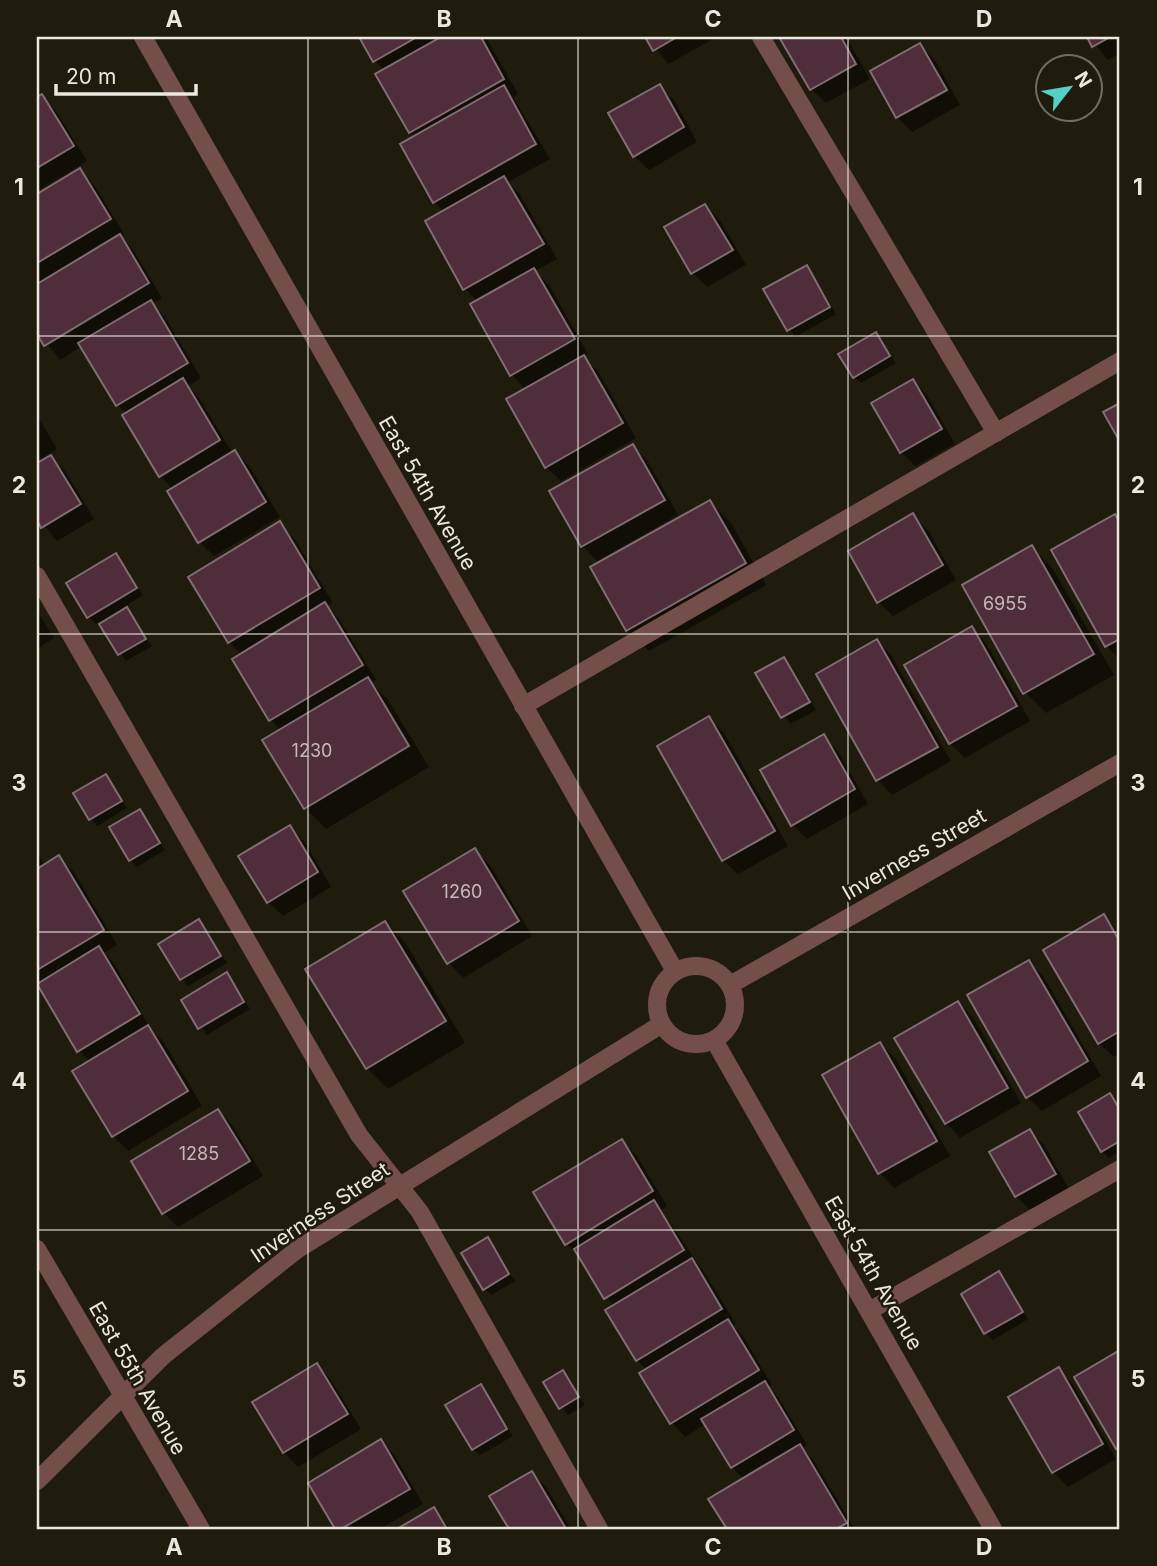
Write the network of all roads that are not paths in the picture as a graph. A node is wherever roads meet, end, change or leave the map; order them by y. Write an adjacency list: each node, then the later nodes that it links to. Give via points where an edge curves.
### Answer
1 (144, 37): 6 (street, East 54th Avenue)
2 (761, 37): 4 (street)
3 (1120, 362): 4 (street)
4 (996, 433): 6 (street)
5 (37, 576): 13 (street, via 359,1135)
6 (523, 706): 8 (street, East 54th Avenue)
7 (1120, 763): 9 (street, Inverness Street)
8 (675, 971): 9 (street, via 699,965 711,968); 10 (street, via 659,989 657,1013)
9 (730, 985): 11 (street, via 735,1009 731,1022)
10 (662, 1024): 11 (street, via 679,1041 703,1044); 13 (street, Inverness Street)
11 (714, 1040): 15 (street, East 54th Avenue)
12 (1120, 1169): 15 (street)
13 (397, 1186): 16 (street, Inverness Street, via 298,1249 163,1356); 19 (street, via 420,1212)
14 (37, 1249): 16 (street, East 55th Avenue)
15 (869, 1311): 20 (street, East 54th Avenue)
16 (123, 1396): 17 (street, Inverness Street); 18 (street, East 55th Avenue)
17 (37, 1482)
18 (201, 1529)
19 (599, 1529)
20 (993, 1529)

